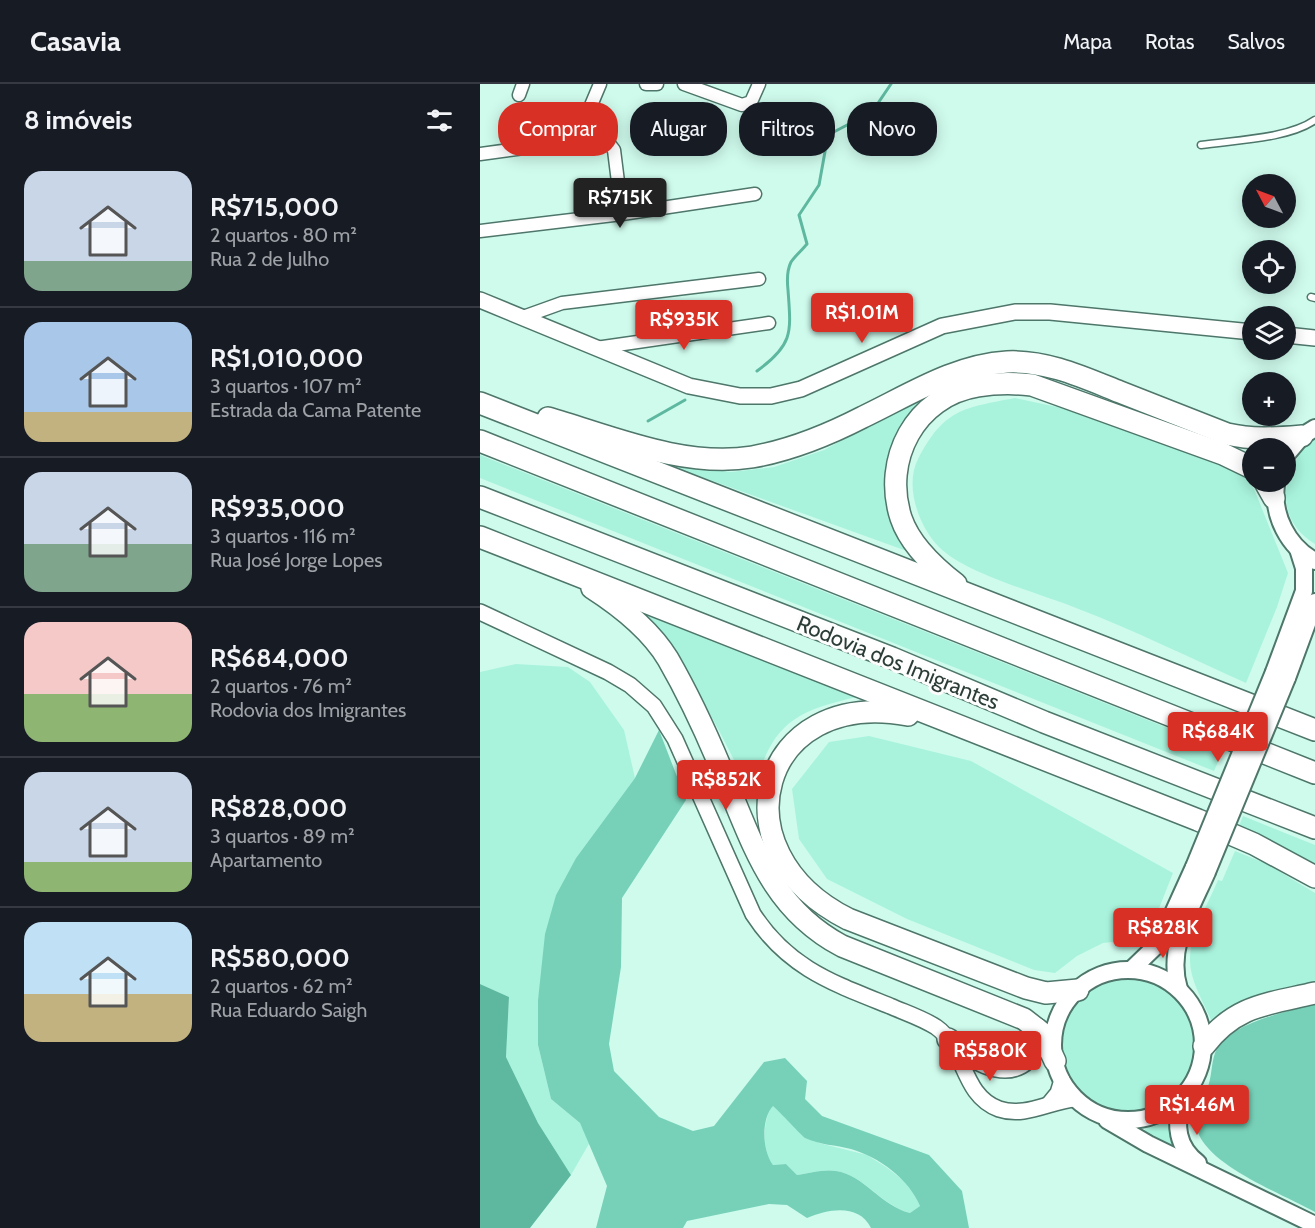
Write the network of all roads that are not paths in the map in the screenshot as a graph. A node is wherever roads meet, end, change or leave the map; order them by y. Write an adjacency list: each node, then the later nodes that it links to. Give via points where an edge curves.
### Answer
1 (600, 84): 6 (street)
2 (646, 84): 3 (street)
3 (657, 84)
4 (684, 84): 5 (street, via 742,105 750,102)
5 (759, 84)
6 (592, 102)
7 (1315, 120): 8 (lane, via 1274,134)
8 (1201, 145)
9 (498, 152): 10 (street)
10 (480, 154)
11 (613, 156): 13 (street)
12 (755, 194): 13 (street)
13 (622, 214): 14 (street)
14 (480, 231)
15 (759, 279): 17 (street, via 562,303)
16 (480, 300): 17 (street)
17 (523, 317): 22 (street)
18 (769, 323): 22 (street)
19 (1242, 331): 22 (street, via 1016,312 942,326 840,374 771,396 719,393 689,386)
20 (1296, 336): 21 (street)
21 (1315, 338)
22 (594, 348)
23 (480, 399): 25 (highway, via 666,453 711,459 751,457 795,447 836,431 940,379 980,366 1009,362 1064,370 1227,434 1267,439)
24 (480, 403): 35 (highway)
25 (1309, 432): 27 (main road)
26 (480, 441): 41 (highway)
27 (1296, 445)
28 (1242, 462): 35 (highway, via 1032,385 975,386 950,395 913,425 896,468 895,494 902,520 926,558)
29 (1273, 492): 32 (main road, via 1281,525)
30 (480, 497): 42 (highway, Rodovia dos Imigrantes, via 892,657 1044,722)
31 (480, 537): 34 (highway)
32 (1298, 549): 33 (main road); 38 (main road, via 1304,568 1304,591)
33 (1315, 561)
34 (559, 566): 39 (highway); 49 (highway, via 626,613 667,658 706,733 760,861 777,891 798,916 822,936 842,946 1024,1019)
35 (973, 597): 40 (highway)
36 (1315, 602): 38 (main road)
37 (480, 612): 50 (street, via 586,660 644,696 668,725 745,900 771,939 812,973 923,1020)
38 (1281, 675): 43 (main road, bridge)
39 (950, 723): 44 (highway, via 1198,820); 47 (highway, via 888,711 857,712 825,721 803,734 785,754 770,785 766,811 771,838 783,865 803,890 848,919 1026,988 1046,993)
40 (1315, 730)
41 (1315, 772)
42 (1315, 828)
43 (1200, 870): 45 (main road, via 1160,942); 46 (main road, via 1175,953)
44 (1315, 877)
45 (1131, 970): 46 (main road, via 1157,975); 47 (main road, via 1107,973)
46 (1179, 989): 51 (main road, via 1198,1015)
47 (1078, 990): 52 (main road, via 1057,1022 1053,1041)
48 (1315, 993): 51 (highway, via 1237,1014 1217,1029)
49 (1037, 1029): 50 (highway, via 1031,1054 1010,1067 978,1060); 52 (highway)
50 (948, 1039): 55 (street, via 969,1082 988,1102 1001,1110 1016,1112)
51 (1204, 1046): 54 (main road, via 1198,1073)
52 (1058, 1070): 53 (main road); 55 (street, via 1058,1093)
53 (1075, 1099): 55 (street); 56 (main road)
54 (1180, 1100): 56 (main road, via 1164,1111 1138,1120); 57 (main road, via 1178,1138 1185,1151)
55 (1049, 1104)
56 (1101, 1116): 57 (main road, via 1148,1144)
57 (1211, 1173): 58 (main road)
58 (1315, 1225)

